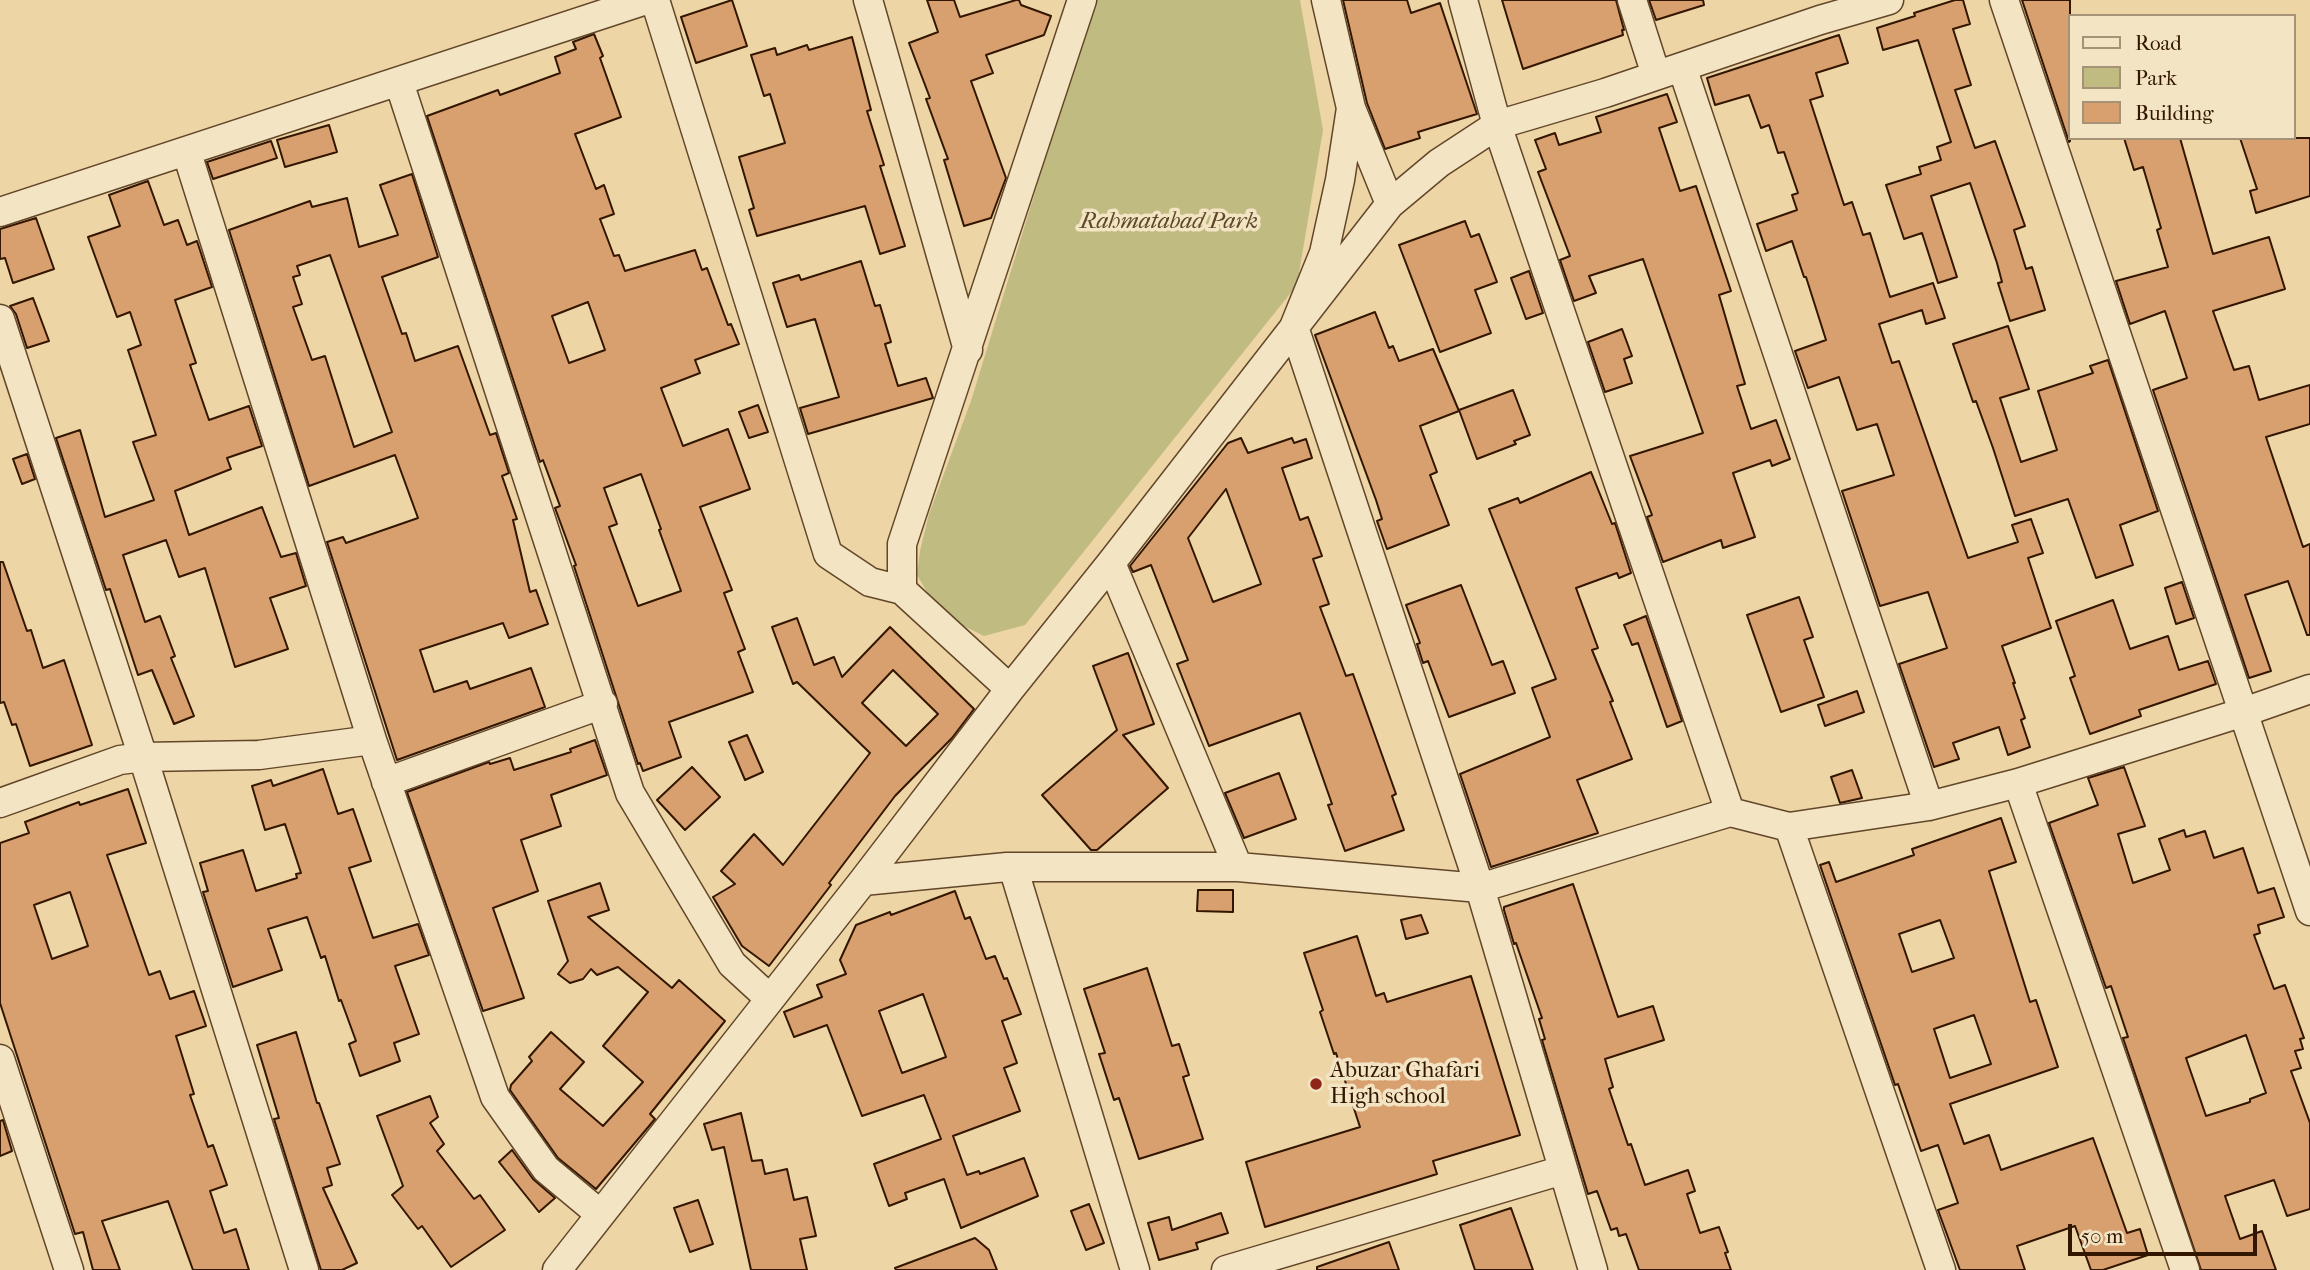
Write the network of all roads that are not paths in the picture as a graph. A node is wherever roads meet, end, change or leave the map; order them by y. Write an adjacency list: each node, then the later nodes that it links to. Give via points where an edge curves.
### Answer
1 (646, 0): 12 (street)
2 (655, 0): 22 (street, via 828,554 870,582)
3 (868, 0): 20 (street)
4 (1082, 0): 20 (street)
5 (1326, 0): 13 (street)
6 (1463, 0): 14 (street)
7 (1632, 0): 11 (street)
8 (1889, 0): 10 (street)
9 (2004, 0): 26 (street)
10 (1817, 10): 11 (street)
11 (1669, 71): 14 (street); 32 (street)
12 (399, 82): 15 (street); 25 (street)
13 (1351, 108): 16 (street); 19 (street, via 1324,253)
14 (1497, 125): 16 (street, via 1439,163); 33 (street)
15 (187, 153): 17 (street); 27 (street)
16 (1390, 204): 19 (street)
17 (0, 212)
18 (0, 319): 28 (street)
19 (1294, 327): 21 (street); 38 (street)
20 (968, 350): 22 (street, via 902,544)
21 (1111, 563): 23 (street); 36 (street)
22 (902, 590): 23 (street)
23 (1010, 689): 37 (street)
24 (2310, 689): 26 (street)
25 (603, 704): 29 (street); 40 (street, via 630,793 732,964)
26 (2244, 712): 30 (street); 39 (street)
27 (372, 740): 28 (street, via 260,755); 29 (street)
28 (143, 757): 31 (street, via 120,760); 45 (street)
29 (386, 782): 43 (street, via 495,1097 546,1169)
30 (2018, 783): 32 (street); 51 (street)
31 (0, 803)
32 (1929, 806): 34 (street)
33 (1730, 812): 34 (street); 38 (street)
34 (1789, 827): 50 (street)
35 (1013, 867): 36 (street); 37 (street); 47 (street)
36 (1238, 867): 38 (street)
37 (863, 881): 40 (street)
38 (1480, 888): 42 (street)
39 (2310, 911)
40 (770, 999): 43 (street)
41 (0, 1059): 44 (street)
42 (1563, 1170): 48 (street); 49 (street)
43 (600, 1214): 46 (street)
44 (69, 1270)
45 (304, 1270)
46 (556, 1270)
47 (1135, 1270)
48 (1226, 1270)
49 (1592, 1270)
50 (1941, 1270)
51 (2185, 1270)

